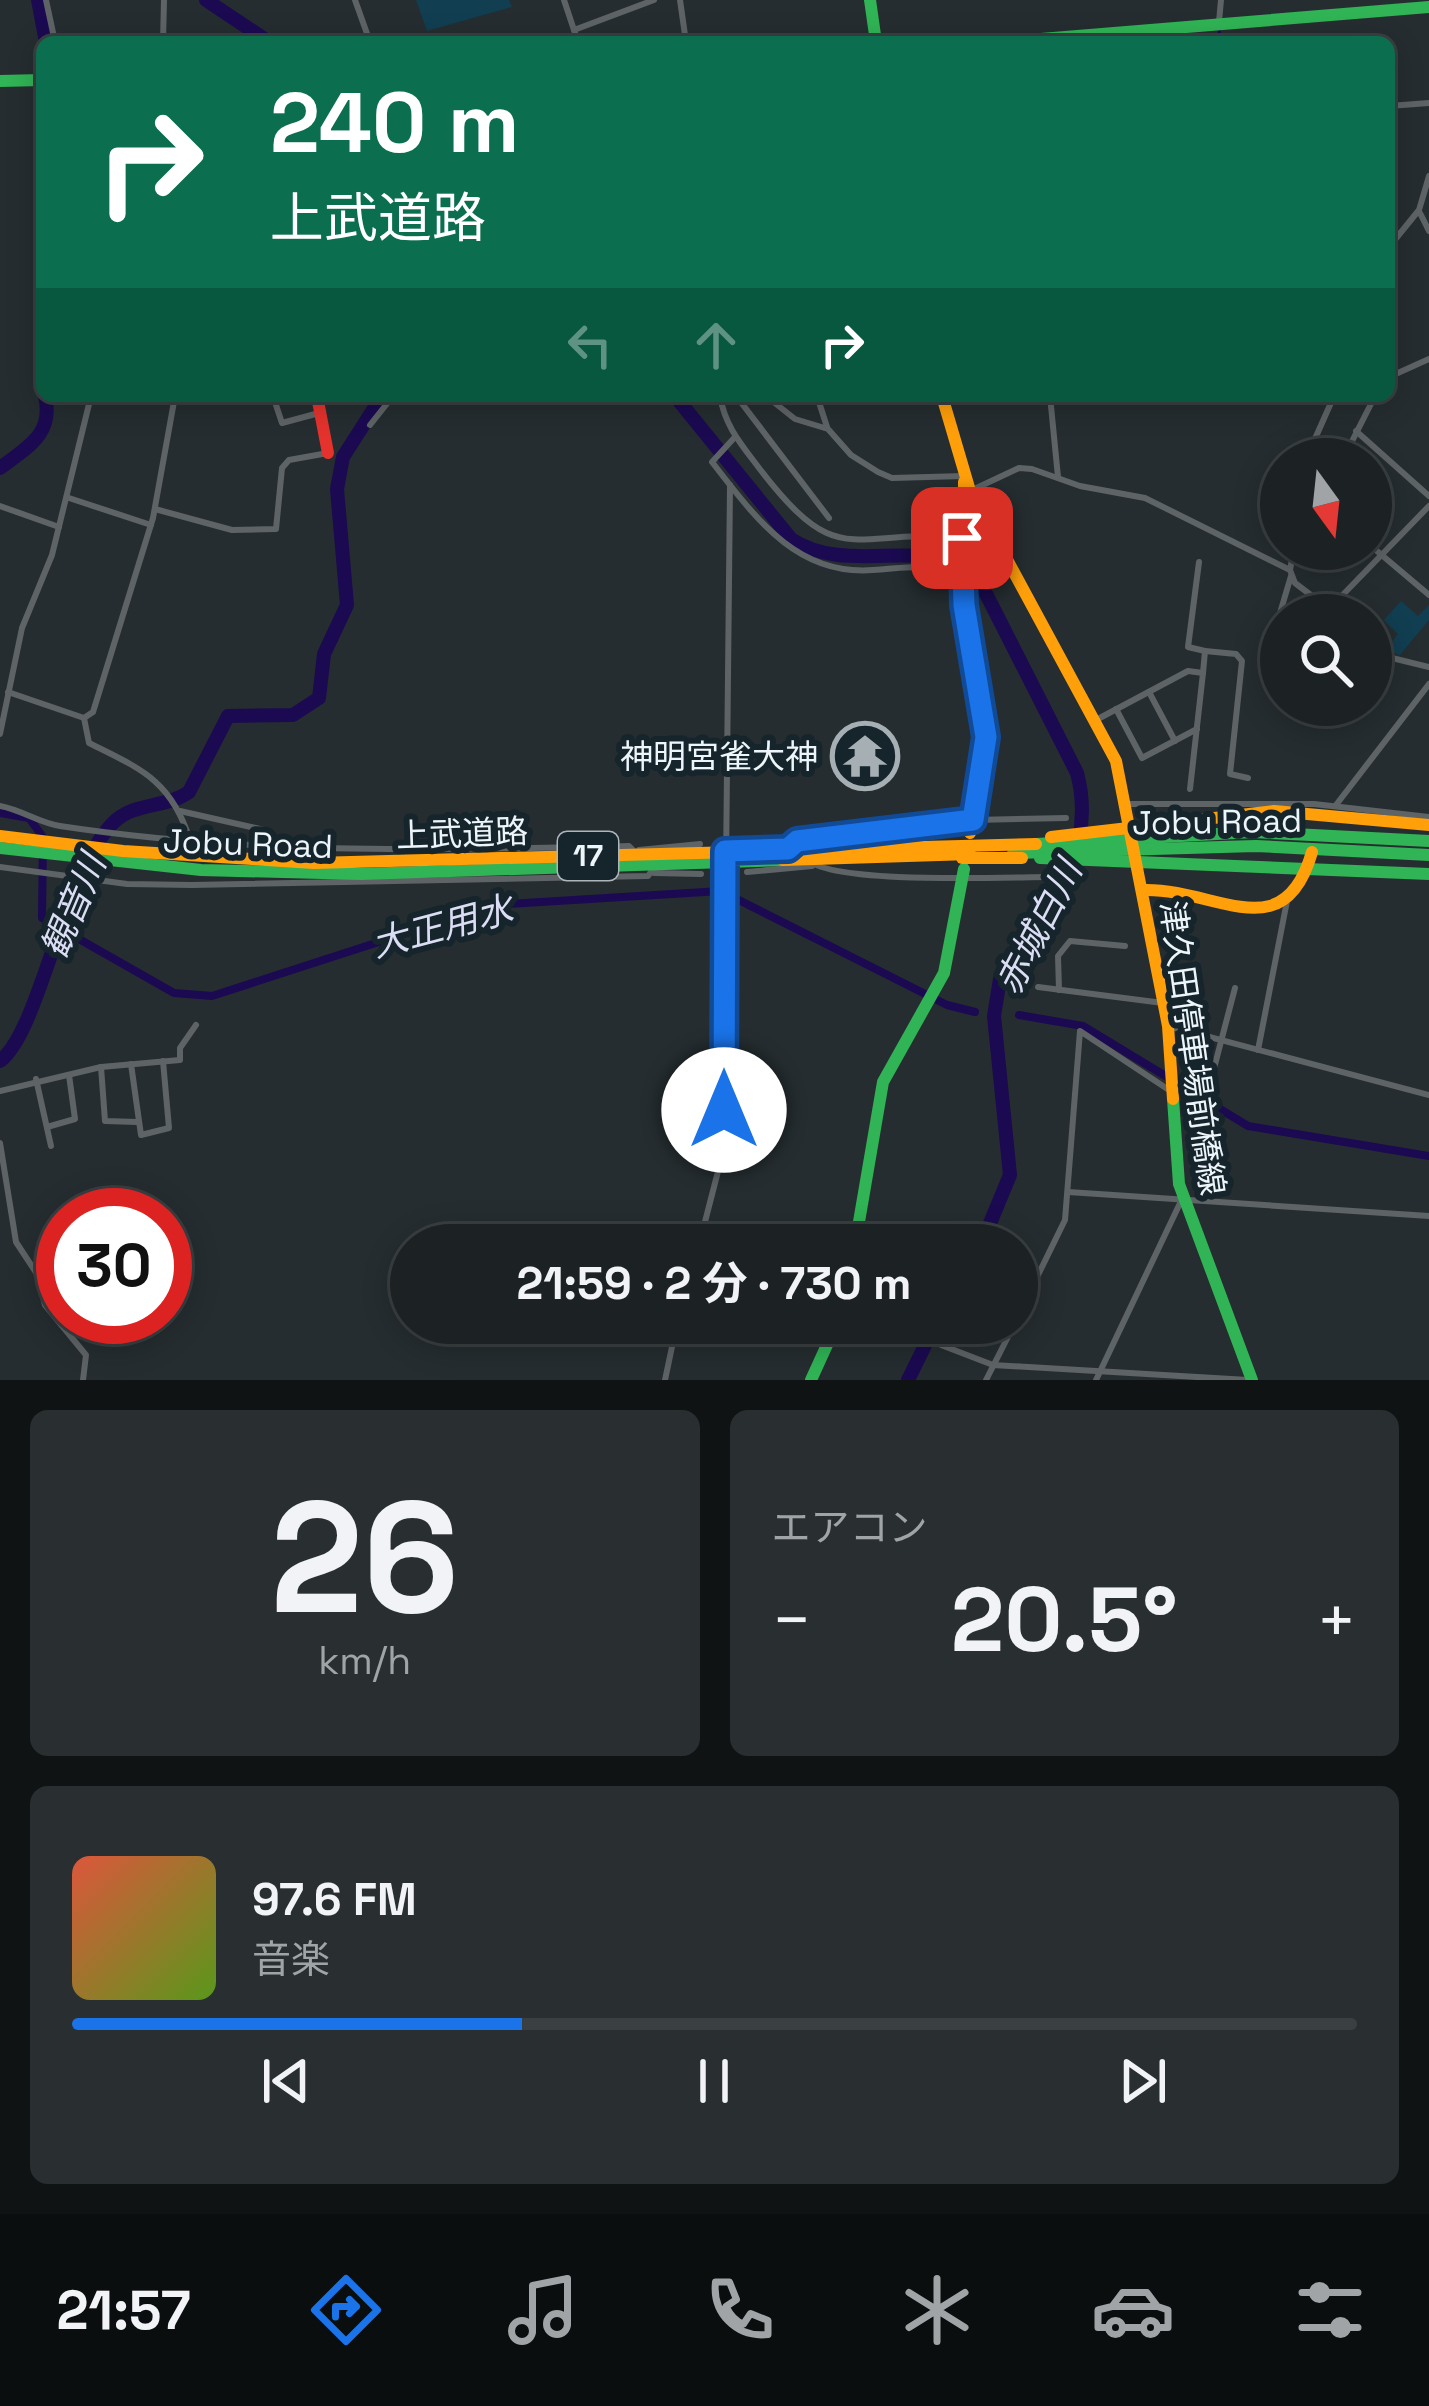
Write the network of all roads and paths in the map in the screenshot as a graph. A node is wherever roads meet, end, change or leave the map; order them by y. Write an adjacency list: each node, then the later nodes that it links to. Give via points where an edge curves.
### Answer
1 (46, 0): 13 (street)
2 (164, 0): 14 (street)
3 (355, 0): 15 (street)
4 (564, 0): 12 (street)
5 (654, 0): 12 (street)
6 (680, 0): 17 (street)
7 (870, 0): 18 (main road)
8 (1221, 0): 11 (street)
9 (1376, 5): 10 (main road); 11 (main road)
10 (1429, 7)
11 (1219, 22): 19 (main road)
12 (574, 30): 16 (street)
13 (54, 36)
14 (164, 36)
15 (368, 36)
16 (576, 36)
17 (685, 36)
18 (875, 36)
19 (1081, 36)
20 (36, 80): 21 (main road)
21 (0, 81)
22 (1429, 103): 23 (street)
23 (1395, 106)
24 (1429, 176): 25 (street)
25 (1419, 210): 26 (street); 27 (street)
26 (1429, 231)
27 (1395, 240)
28 (1429, 359): 29 (street)
29 (1395, 374)
30 (90, 402): 55 (street)
31 (174, 402): 58 (street)
32 (275, 402): 43 (street, via 282,423)
33 (318, 402): 43 (main road)
34 (387, 402): 44 (street)
35 (721, 402): 47 (street)
36 (741, 402): 59 (street)
37 (774, 402): 45 (street)
38 (820, 402): 45 (street)
39 (944, 402): 52 (main road, 津久田停車場前橋線)
40 (1051, 402): 51 (street)
41 (1331, 402): 48 (street)
42 (1372, 402): 46 (street)
43 (319, 413): 50 (main road)
44 (370, 424)
45 (828, 429): 52 (street, via 850,455 892,478)
46 (1356, 431): 49 (street); 54 (street)
47 (734, 438): 53 (street, via 712,456); 62 (street, via 814,529 852,540)
48 (1315, 438)
49 (1353, 438)
50 (328, 453): 58 (street, via 282,468 276,529 232,530)
51 (1058, 477): 52 (street, via 1019,468); 68 (street, via 1144,499)
52 (967, 482): 62 (main road); 85 (main road, 津久田停車場前橋線)
53 (730, 485): 69 (street, via 791,552 814,564 868,571 934,565); 113 (street)
54 (1429, 496)
55 (68, 497): 60 (street); 61 (street)
56 (0, 506): 61 (street)
57 (1429, 506): 63 (street)
58 (155, 509): 60 (street)
59 (829, 518)
60 (151, 525): 84 (street, via 93,712)
61 (59, 527): 77 (street)
62 (962, 541): 69 (main road)
63 (1392, 548)
64 (1199, 562): 74 (street, via 1188,647)
65 (1392, 564): 73 (street)
66 (1290, 570): 68 (street)
67 (1370, 570): 72 (street)
68 (1290, 573): 70 (street); 71 (street)
69 (963, 578): 98 (main road, via 986,737)
70 (1284, 594)
71 (1314, 594)
72 (1345, 594)
73 (1429, 595)
74 (1205, 651): 79 (street); 89 (street, via 1242,661 1231,774)
75 (1392, 657): 78 (street)
76 (0, 664): 77 (street)
77 (14, 666): 81 (street)
78 (1429, 667)
79 (1203, 673): 82 (street, via 1188,671); 86 (street)
80 (1429, 684): 93 (street)
81 (8, 692): 84 (street); 87 (street)
82 (1149, 692): 83 (street); 88 (street)
83 (1116, 710): 85 (street); 88 (street, via 1142,758)
84 (84, 718): 94 (street, via 89,742 146,770)
85 (1096, 719): 91 (main road, 津久田停車場前橋線)
86 (1197, 729): 88 (street); 90 (street)
87 (0, 734)
88 (1175, 740)
89 (1248, 778)
90 (1190, 789)
91 (1128, 804): 93 (street); 123 (main road, 津久田停車場前橋線)
92 (0, 806): 101 (street, via 53,825)
93 (1336, 806): 97 (street)
94 (178, 808): 101 (street); 109 (street, via 269,831)
95 (1312, 812): 97 (main road, 17); 99 (main road); 104 (main road, 17, via 1253,812)
96 (1066, 818): 98 (street)
97 (1429, 821)
98 (972, 826): 110 (street, via 797,841)
99 (1312, 830)
100 (0, 836): 108 (main road, 17)
101 (190, 841): 109 (street)
102 (1429, 841): 104 (main road, 17, via 1346,832)
103 (746, 842): 110 (street, via 778,841)
104 (1149, 843): 106 (main road, Jobu Road / 17); 106 (main road, 17); 111 (main road, Jobu Road / 17); 114 (main road, 17)
105 (700, 844): 112 (street)
106 (1052, 847): 110 (main road, 17); 115 (main road, Jobu Road / 17)
107 (0, 848): 108 (main road, Jobu Road / 17)
108 (44, 848): 112 (main road, Jobu Road / 17, via 362,874)
109 (271, 854): 112 (street)
110 (788, 854): 113 (main road, Jobu Road / 17); 115 (main road, Jobu Road / 17)
111 (1429, 855)
112 (638, 856): 113 (main road, 17); 117 (main road, Jobu Road / 17)
113 (725, 856): 117 (main road, Jobu Road / 17); 152 (street, via 723,1152)
114 (1311, 859): 121 (main road, 17); 124 (main road)
115 (809, 862): 118 (street); 120 (street)
116 (0, 867): 117 (street, via 127,884)
117 (655, 869): 119 (street)
118 (747, 872)
119 (701, 874)
120 (963, 874): 122 (street); 153 (main road, via 944,974 883,1082)
121 (1429, 874)
122 (1049, 877)
123 (1145, 890): 124 (main road, via 1193,893 1250,910); 129 (main road, 津久田停車場前橋線)
124 (1287, 901): 133 (street)
125 (1125, 946): 128 (street, via 1065,944)
126 (1038, 988): 128 (street)
127 (1235, 988): 132 (street)
128 (1059, 990): 129 (street)
129 (1163, 1003): 131 (main road, 津久田停車場前橋線)
130 (196, 1025): 134 (street, via 180,1060)
131 (1168, 1026): 132 (street); 140 (main road, 津久田停車場前橋線)
132 (1222, 1041): 133 (street); 138 (street)
133 (1258, 1050): 142 (street)
134 (163, 1061): 135 (street); 145 (street, via 169,1128 141,1135)
135 (131, 1064): 136 (street); 145 (street)
136 (101, 1066): 137 (street); 143 (street)
137 (69, 1074): 139 (street); 146 (street, via 75,1119)
138 (1212, 1076)
139 (36, 1079): 141 (street); 146 (street)
140 (1172, 1086): 149 (street, via 1080,1031); 150 (main road, 津久田停車場前橋線)
141 (0, 1091)
142 (1429, 1095)
143 (105, 1116): 144 (street); 145 (street, via 109,1125)
144 (96, 1121)
145 (137, 1122)
146 (46, 1127): 148 (street)
147 (0, 1143): 161 (street, via 16,1242 45,1305 86,1355)
148 (51, 1146)
149 (1068, 1192): 150 (street); 154 (street, via 1066,1220)
150 (1182, 1199): 151 (street); 160 (street); 165 (main road, 津久田停車場前橋線)
151 (1429, 1216)
152 (704, 1224)
153 (859, 1224)
154 (1038, 1277)
155 (673, 1344): 162 (street)
156 (827, 1344): 163 (main road)
157 (1004, 1344): 159 (street)
158 (941, 1345): 159 (street)
159 (994, 1365): 160 (street); 164 (street)
160 (1097, 1376): 165 (street)
161 (83, 1380)
162 (665, 1380)
163 (811, 1380)
164 (986, 1380)
165 (1250, 1380)

